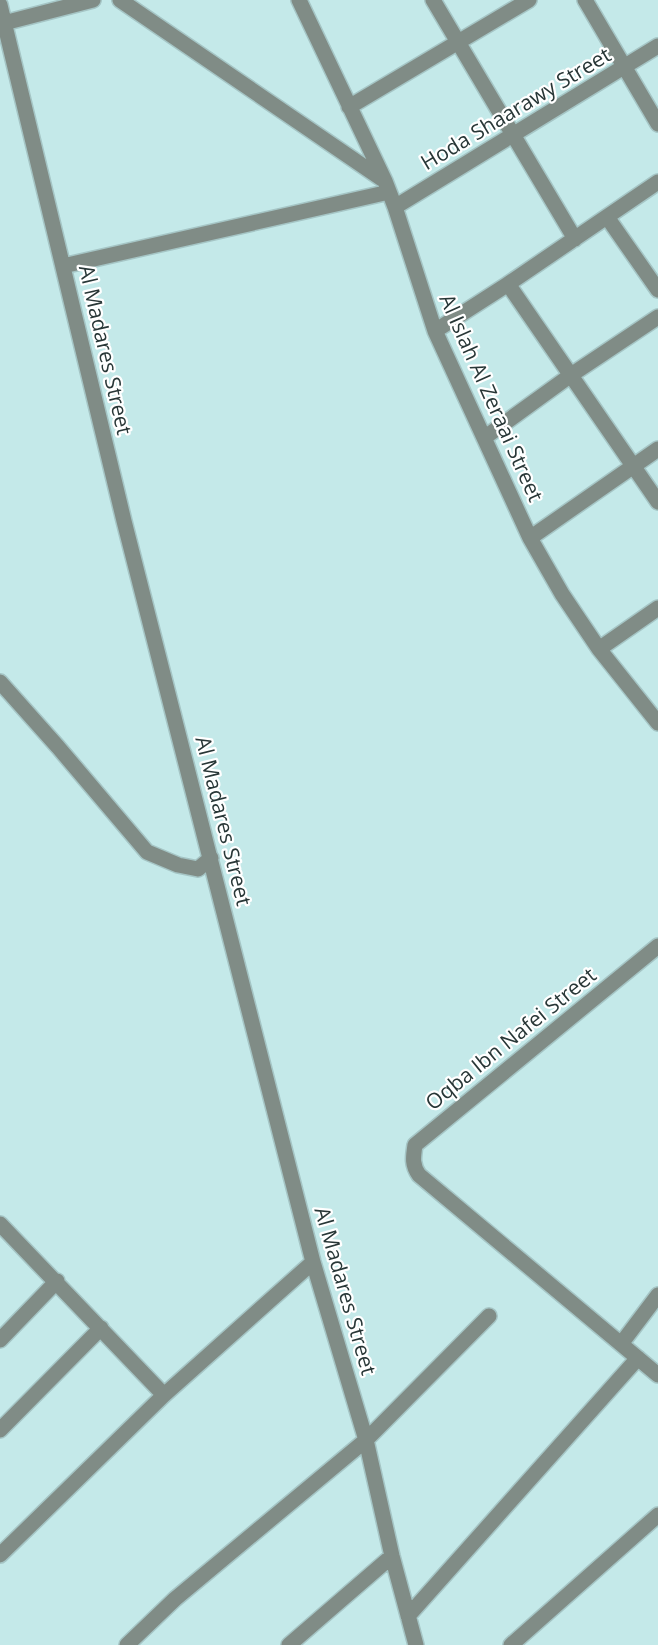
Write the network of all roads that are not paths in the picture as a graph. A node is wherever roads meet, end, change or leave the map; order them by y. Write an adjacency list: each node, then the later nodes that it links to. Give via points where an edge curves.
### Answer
1 (93, 0): 8 (street)
2 (120, 0): 16 (street)
3 (299, 0): 12 (street, Al Islah Al Zeraai Street)
4 (433, 0): 9 (street)
5 (529, 0): 9 (street)
6 (585, 0): 11 (street)
7 (0, 5): 8 (street, Al Madares Street)
8 (4, 23): 20 (street, Al Madares Street)
9 (458, 42): 12 (street); 14 (street)
10 (658, 46): 11 (street, Hoda Shaarawy Street)
11 (624, 67): 13 (street); 14 (street, Hoda Shaarawy Street)
12 (348, 107): 16 (street, Al Islah Al Zeraai Street)
13 (658, 124)
14 (513, 134): 17 (street, Hoda Shaarawy Street); 19 (street)
15 (658, 182): 18 (street)
16 (387, 186): 17 (street, Al Islah Al Zeraai Street); 20 (street)
17 (395, 207): 24 (street, Al Islah Al Zeraai Street)
18 (607, 217): 19 (street); 22 (street)
19 (575, 239): 21 (street)
20 (63, 266): 35 (street, Al Madares Street)
21 (508, 284): 24 (street); 25 (street)
22 (658, 290)
23 (658, 316): 25 (street)
24 (435, 330): 26 (street, Al Islah Al Zeraai Street)
25 (571, 375): 26 (street); 28 (street)
26 (484, 438): 30 (street, Al Islah Al Zeraai Street)
27 (658, 449): 28 (street)
28 (634, 466): 29 (street); 30 (street)
29 (658, 502)
30 (530, 538): 32 (street, Al Islah Al Zeraai Street)
31 (658, 608): 32 (street)
32 (599, 650): 34 (street, Al Islah Al Zeraai Street)
33 (0, 682): 35 (street, via 147,852 178,865 198,868)
34 (658, 723)
35 (211, 858): 38 (street, Al Madares Street)
36 (658, 946): 44 (street, Oqba Ibn Nafei Street, via 415,1146 414,1167 420,1175)
37 (0, 1224): 39 (street)
38 (314, 1262): 47 (street); 49 (street, Al Madares Street)
39 (57, 1281): 42 (street); 43 (street)
40 (658, 1295): 44 (street)
41 (489, 1316): 49 (street)
42 (101, 1328): 47 (street); 48 (street)
43 (0, 1340)
44 (621, 1344): 45 (street)
45 (638, 1358): 46 (street); 53 (street)
46 (658, 1375)
47 (164, 1395): 51 (street)
48 (0, 1430)
49 (366, 1440): 52 (street, Al Madares Street); 54 (street, via 175,1599)
50 (658, 1515): 57 (street)
51 (0, 1555)
52 (392, 1556): 53 (street, Al Madares Street); 55 (street)
53 (408, 1616): 56 (street, Al Madares Street)
54 (127, 1645)
55 (289, 1645)
56 (416, 1645)
57 (511, 1645)

